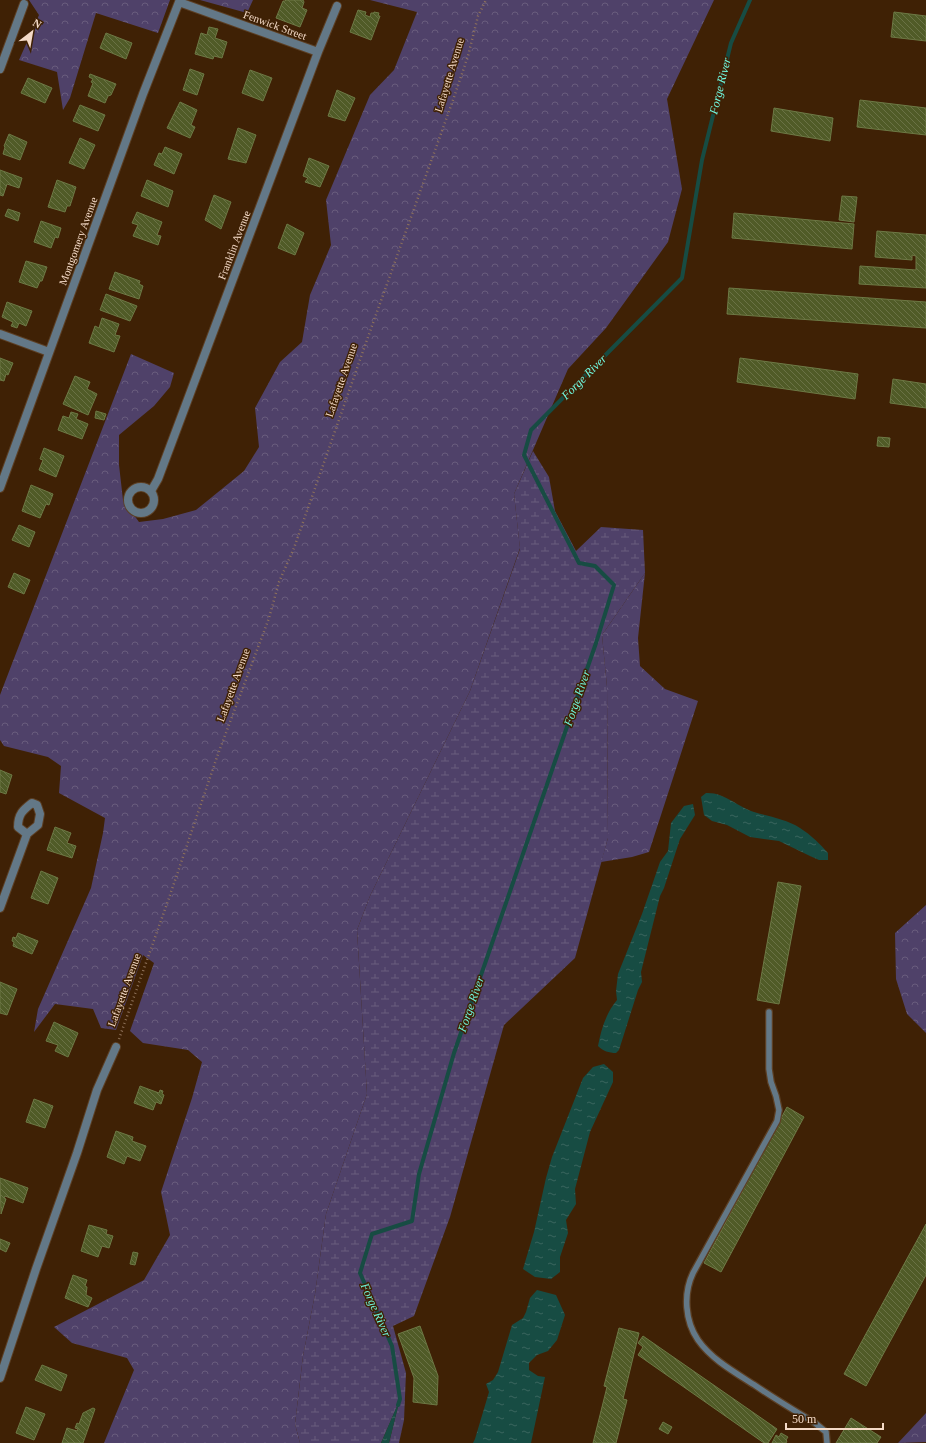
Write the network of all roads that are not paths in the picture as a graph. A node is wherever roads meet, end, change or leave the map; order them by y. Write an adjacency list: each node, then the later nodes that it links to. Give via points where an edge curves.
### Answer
1 (179, 2): 4 (street, Fenwick Street); 7 (street, Montgomery Avenue)
2 (24, 4): 5 (street)
3 (337, 6): 4 (street, Franklin Avenue)
4 (318, 52): 9 (street, Franklin Avenue)
5 (0, 69)
6 (0, 334): 7 (street)
7 (49, 352): 8 (street, Montgomery Avenue)
8 (0, 488)
9 (151, 491)
10 (27, 834): 11 (street)
11 (0, 908)
12 (769, 1012): 15 (lane, via 769,1069 779,1110 777,1121 688,1283 688,1314 692,1330 708,1351 741,1377 815,1423 826,1432)
13 (116, 1047): 14 (street, via 98,1090)
14 (0, 1378)
15 (827, 1443)

